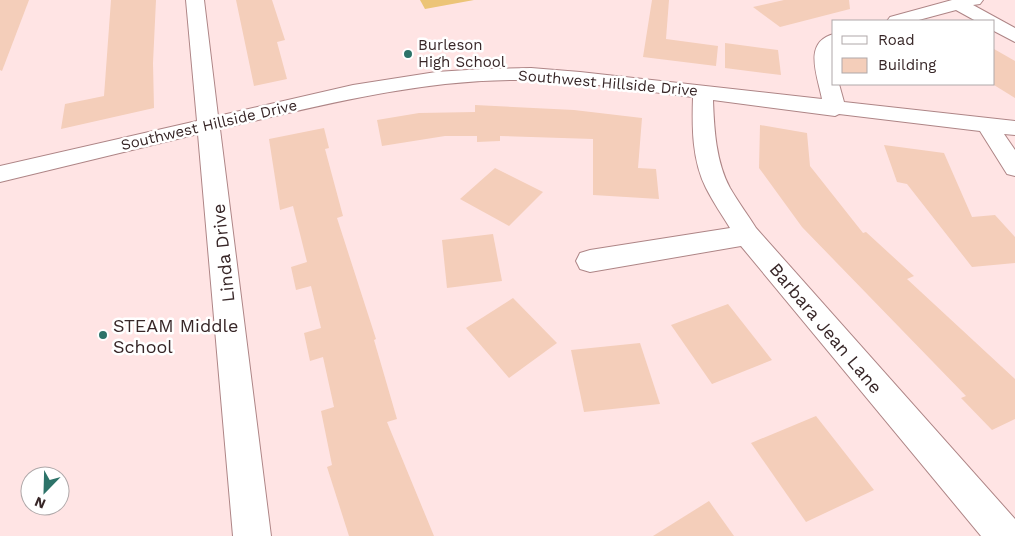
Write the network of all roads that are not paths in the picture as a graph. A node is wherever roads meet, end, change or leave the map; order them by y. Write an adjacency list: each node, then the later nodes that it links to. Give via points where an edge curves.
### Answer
1 (195, 0): 10 (street, Linda Drive)
2 (966, 2): 3 (street); 4 (street)
3 (900, 20)
4 (988, 20)
5 (995, 25): 6 (street)
6 (1015, 36)
7 (832, 41): 9 (street, via 823,56)
8 (703, 92): 9 (street, Southwest Hillside Drive); 10 (street, Southwest Hillside Drive, via 554,75 436,78 353,91); 15 (street, Barbara Jean Lane, via 707,158 718,187)
9 (835, 109): 11 (street, Southwest Hillside Drive)
10 (209, 126): 14 (street, Southwest Hillside Drive); 17 (street, Linda Drive)
11 (989, 126): 12 (street, Southwest Hillside Drive); 13 (street)
12 (1015, 128)
13 (1015, 168)
14 (0, 174)
15 (747, 235): 16 (street); 18 (street, Barbara Jean Lane)
16 (590, 261)
17 (252, 536)
18 (1005, 536)

